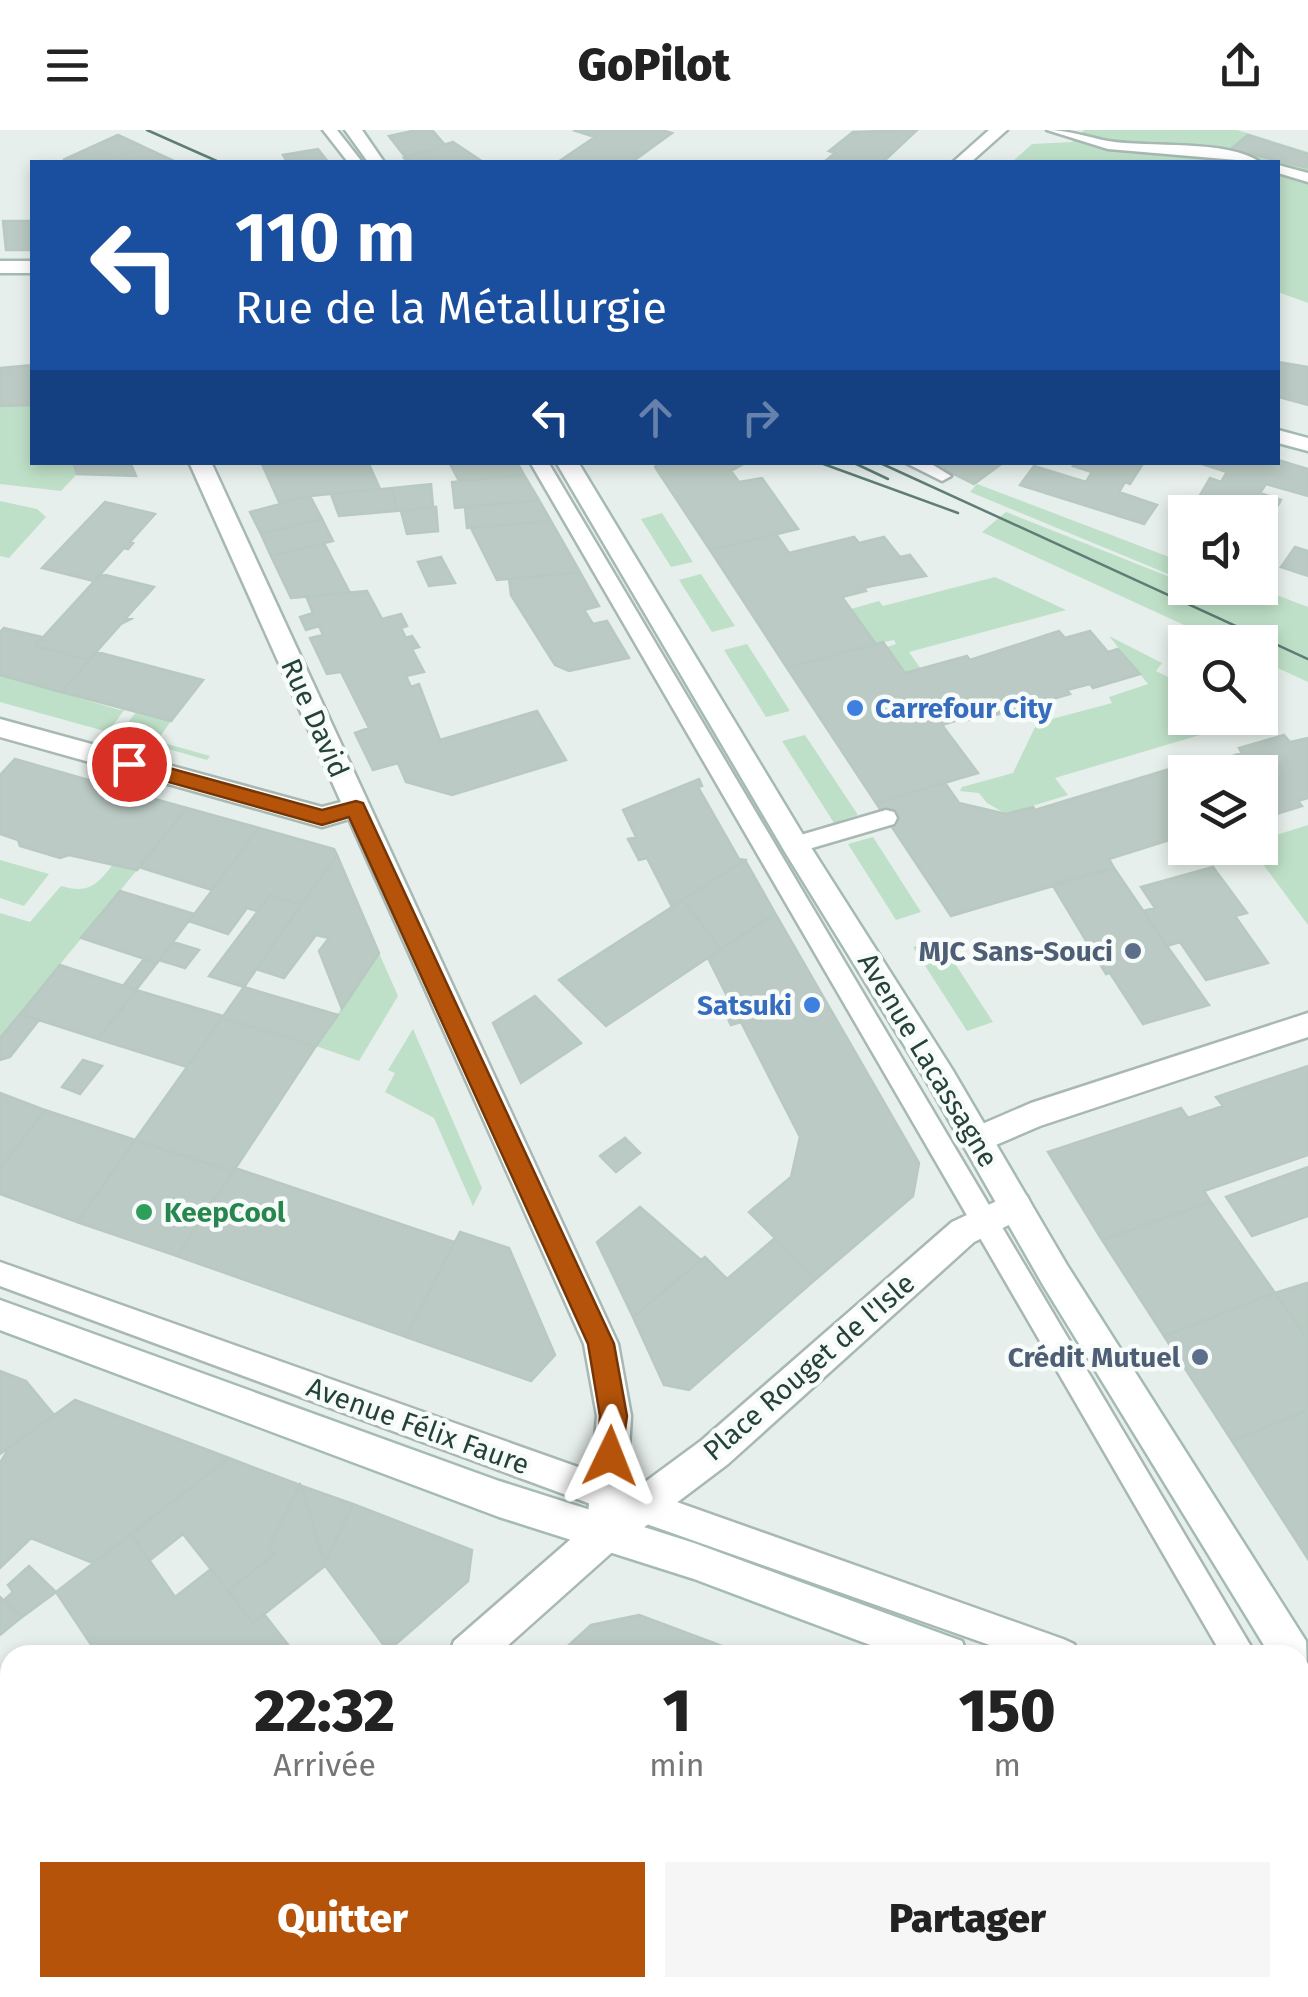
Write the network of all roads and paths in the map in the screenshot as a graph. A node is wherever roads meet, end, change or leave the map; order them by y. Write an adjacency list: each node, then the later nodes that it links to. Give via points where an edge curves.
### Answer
1 (330, 130): 5 (lane)
2 (353, 130): 6 (street)
3 (999, 130): 7 (street)
4 (1054, 130): 8 (lane, via 1108,144)
5 (353, 160)
6 (375, 160)
7 (963, 160)
8 (1242, 160)
9 (1280, 170): 10 (lane)
10 (1308, 178)
11 (0, 267): 12 (street)
12 (30, 267)
13 (1280, 437): 14 (street)
14 (1308, 444)
15 (201, 465): 21 (street, Rue David)
16 (541, 465): 26 (lane, Avenue Lacassagne)
17 (569, 465): 23 (street, Avenue Lacassagne)
18 (918, 465): 19 (lane)
19 (942, 476)
20 (0, 728): 21 (street, via 322,817)
21 (356, 808): 29 (street, Rue David, via 601,1344 614,1416)
22 (886, 818): 23 (lane)
23 (796, 846): 25 (street, Avenue Lacassagne)
24 (1308, 1026): 25 (street, via 1031,1116)
25 (977, 1140): 26 (street, Avenue Lacassagne)
26 (1000, 1214): 30 (street, Place Rouget de l'Isle, via 963,1232 715,1452); 35 (lane, Avenue Lacassagne); 36 (street, Avenue Lacassagne)
27 (0, 1274): 29 (lane, Avenue Félix Faure)
28 (0, 1315): 31 (street, Avenue Félix Faure)
29 (607, 1495): 30 (lane, Avenue Félix Faure); 31 (street, Rue David)
30 (641, 1506): 31 (street, Place Rouget de l'Isle); 34 (lane, Avenue Félix Faure)
31 (605, 1534): 32 (street, Place Rouget de l'Isle); 33 (street, Avenue Félix Faure)
32 (479, 1645)
33 (921, 1645)
34 (1035, 1645)
35 (1235, 1645)
36 (1285, 1645)

